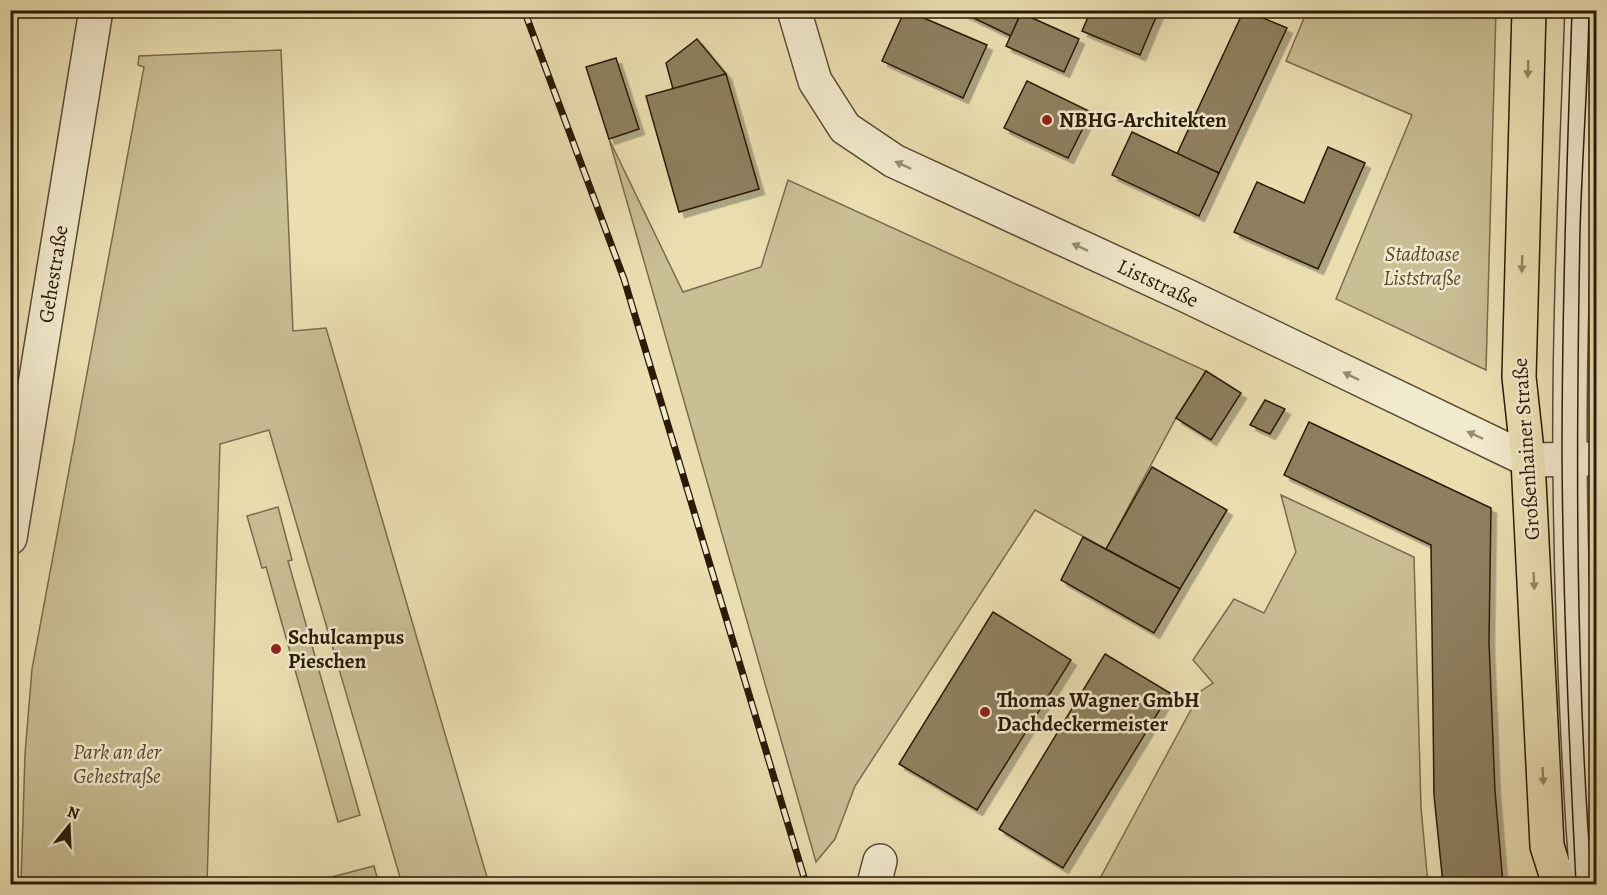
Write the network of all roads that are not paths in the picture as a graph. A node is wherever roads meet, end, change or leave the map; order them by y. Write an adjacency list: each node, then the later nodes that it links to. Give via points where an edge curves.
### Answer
1 (96, 10): 7 (street, Gehestraße)
2 (794, 10): 6 (street, Liststraße, one-way to 2, via 894,161 844,128 815,81)
3 (1529, 10): 6 (main road, Großenhainer Straße, one-way to 6, via 1519,343)
4 (1582, 10): 5 (street, Großenhainer Straße, via 1573,234)
5 (1583, 459): 6 (street, Liststraße); 9 (street, Großenhainer Straße, via 1574,649)
6 (1528, 460): 8 (main road, Großenhainer Straße, one-way to 8, via 1546,846)
7 (10, 538)
8 (1559, 885)
9 (1587, 885)

